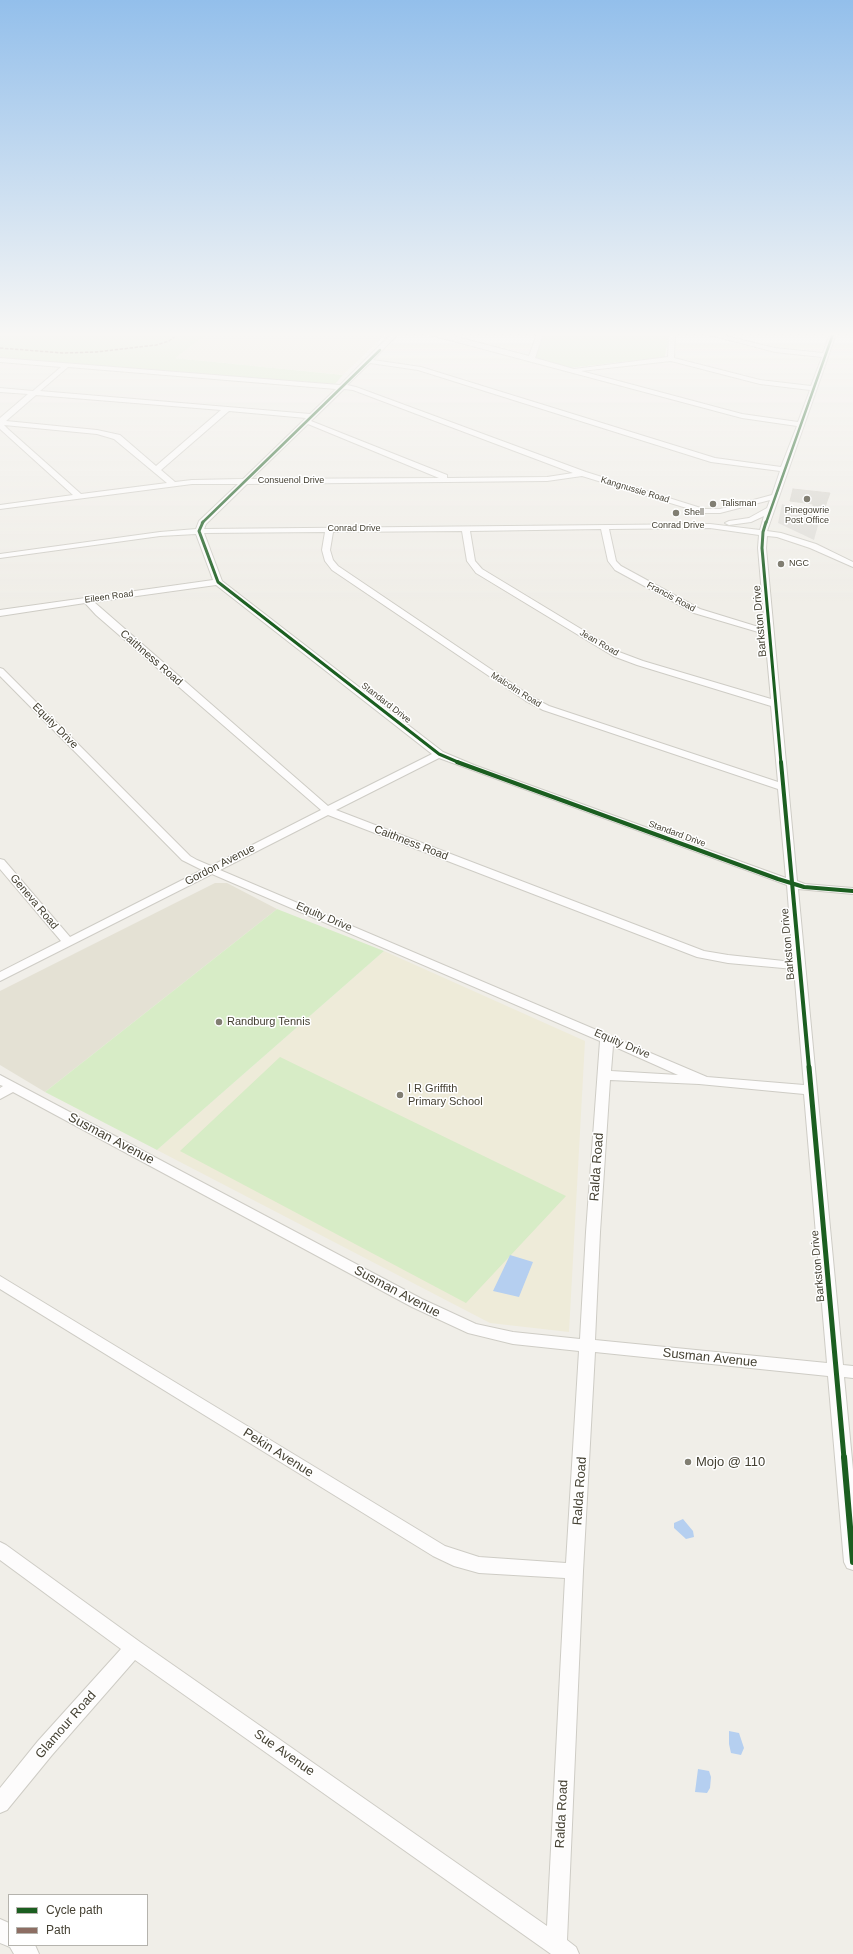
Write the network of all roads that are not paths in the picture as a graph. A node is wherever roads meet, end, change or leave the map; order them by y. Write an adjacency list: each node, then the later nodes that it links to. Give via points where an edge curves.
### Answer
1 (1, 425): 16 (street)
2 (24, 425): 9 (street, via 112,435)
3 (208, 425): 9 (street)
4 (303, 425): 13 (street)
5 (323, 425): 12 (street)
6 (453, 425): 11 (street, Kangnussie Road)
7 (602, 425): 10 (street, via 714,460)
8 (801, 425): 10 (street, Barkston Drive)
9 (157, 469): 14 (street)
10 (786, 470): 15 (street, Barkston Drive)
11 (583, 474): 12 (street, Consuenol Drive, via 547,479); 18 (street, Kangnussie Road)
12 (449, 479): 13 (street, Consuenol Drive)
13 (246, 481): 14 (street, Consuenol Drive); 28 (street, via 202,523)
14 (173, 484): 16 (street, Consuenol Drive)
15 (775, 496): 18 (street, Kangnussie Road, via 720,510); 19 (street, Barkston Drive)
16 (80, 497): 17 (street, Consuenol Drive)
17 (0, 507)
18 (698, 510): 21 (street, via 699,519)
19 (769, 512): 20 (street, via 751,520); 27 (street, Barkston Drive); 29 (street, via 777,528)
20 (724, 524): 22 (street, Conrad Drive); 27 (street, Conrad Drive)
21 (686, 526): 22 (street, Conrad Drive); 23 (street, Conrad Drive)
22 (710, 526): 26 (street, Conrad Drive)
23 (604, 527): 24 (street, Conrad Drive); 36 (street, Francis Road, via 612,561 618,568 697,611)
24 (466, 528): 25 (street, Conrad Drive); 38 (street, Jean Road, via 471,561 479,571 616,654)
25 (329, 529): 28 (street, Conrad Drive); 40 (street, Malcolm Road, via 326,550 329,562 335,568 528,699 546,708)
26 (744, 530): 27 (street, Conrad Drive); 30 (street)
27 (764, 530): 29 (street); 30 (street, Barkston Drive)
28 (199, 531): 31 (street, Conrad Drive); 33 (street)
29 (793, 538): 30 (street, via 773,541); 32 (street)
30 (762, 546): 36 (street, Barkston Drive)
31 (0, 556)
32 (853, 565)
33 (218, 582): 34 (street, Eileen Road); 39 (street, Standard Drive)
34 (87, 600): 35 (street, Eileen Road); 41 (street, Caithness Road)
35 (0, 613)
36 (770, 633): 38 (street, Barkston Drive)
37 (0, 671): 43 (street, Equity Drive, via 186,858)
38 (776, 704): 40 (street, Barkston Drive)
39 (440, 754): 41 (street, Gordon Avenue); 44 (street, Standard Drive, via 470,768)
40 (783, 788): 44 (street, Barkston Drive)
41 (328, 811): 43 (street, Gordon Avenue); 47 (street, Caithness Road, via 696,952 717,957)
42 (0, 862): 46 (street, Geneva Road)
43 (211, 869): 46 (street, Gordon Avenue); 49 (street, Equity Drive)
44 (792, 884): 45 (street, Standard Drive, via 817,889); 47 (street, Barkston Drive)
45 (853, 891)
46 (68, 942): 48 (street, Gordon Avenue)
47 (800, 966): 53 (street, Barkston Drive)
48 (0, 977)
49 (607, 1038): 50 (street, Ralda Road); 51 (street, Equity Drive)
50 (604, 1075): 51 (street, Equity Drive); 56 (street, Ralda Road)
51 (705, 1081): 53 (street, Equity Drive)
52 (6, 1082): 54 (street); 56 (street, Susman Avenue, via 450,1319 493,1335)
53 (811, 1090): 57 (street, Barkston Drive)
54 (0, 1094)
55 (0, 1282): 61 (street, Pekin Avenue, via 439,1551 479,1565)
56 (588, 1347): 57 (street, Susman Avenue); 61 (street, Ralda Road)
57 (836, 1370): 58 (street, Susman Avenue); 60 (street, Barkston Drive)
58 (853, 1372)
59 (0, 1550): 62 (street, Sue Avenue)
60 (853, 1562)
61 (574, 1571): 67 (street, Ralda Road)
62 (134, 1648): 63 (street, Glamour Road); 67 (street, Sue Avenue)
63 (0, 1804)
64 (0, 1929): 65 (street)
65 (8, 1936)
66 (19, 1946): 68 (street)
67 (563, 1949)
68 (29, 1954)

